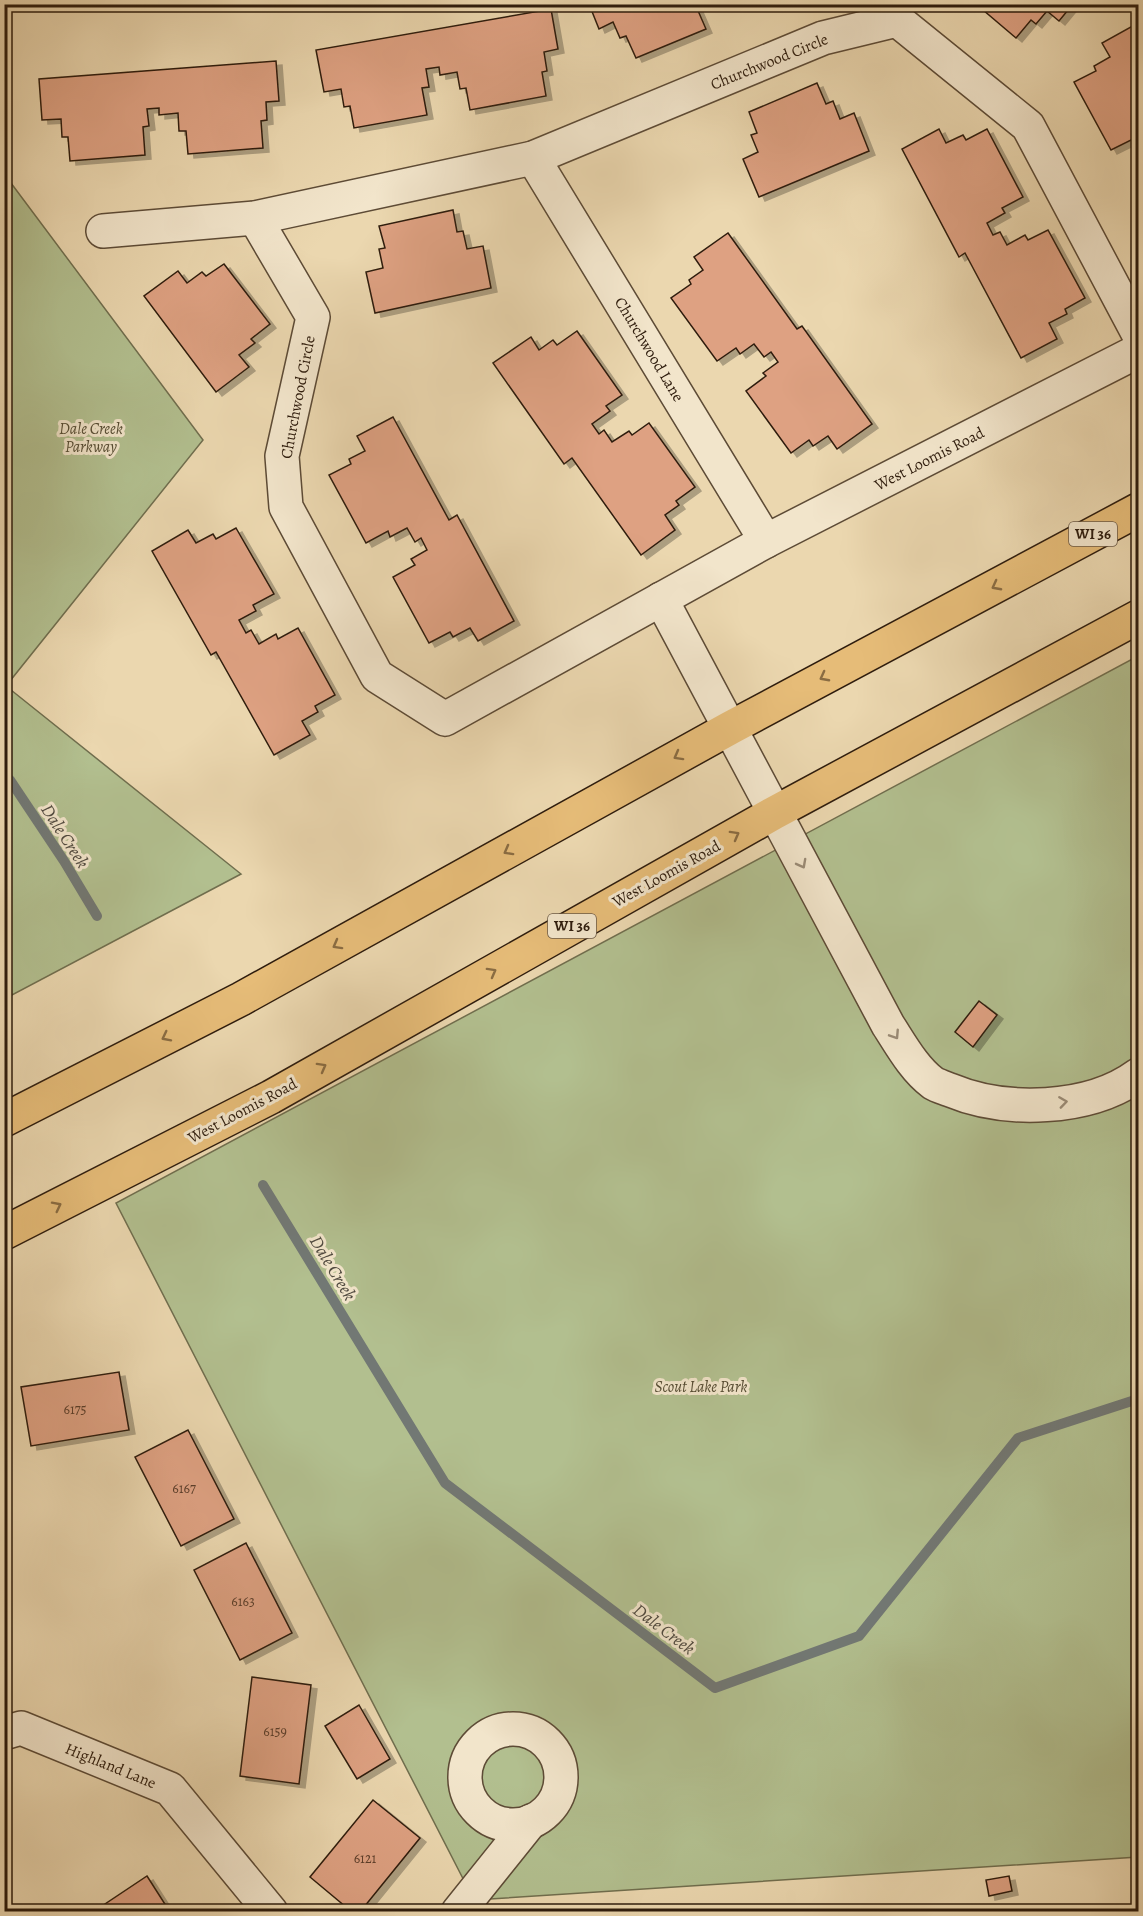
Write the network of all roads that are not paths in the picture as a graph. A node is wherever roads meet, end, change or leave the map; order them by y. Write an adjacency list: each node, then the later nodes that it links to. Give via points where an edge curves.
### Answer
1 (533, 158): 2 (street, Churchwood Circle); 4 (street, Churchwood Circle, via 823,38 897,20 1028,126); 7 (street, Churchwood Lane)
2 (255, 218): 3 (street, Churchwood Circle); 10 (street, Churchwood Circle, via 313,317 282,456 286,507)
3 (103, 231)
4 (1138, 333)
5 (1138, 351): 7 (street, West Loomis Road)
6 (1138, 510): 11 (main road, WI 36, one-way to 11)
7 (766, 541): 8 (street, West Loomis Road)
8 (661, 599): 10 (street, West Loomis Road, via 445,719); 11 (street)
9 (1138, 616): 12 (main road, West Loomis Road / WI 36)
10 (377, 676)
11 (730, 728): 12 (street); 14 (main road, WI 36, one-way to 14, via 241,999)
12 (774, 813): 13 (street, one-way to 13, via 888,1025 910,1059 933,1083 966,1097 1009,1106 1065,1103 1107,1092); 15 (main road, West Loomis Road / WI 36, one-way to 12, via 271,1096)
13 (1138, 1075)
14 (4, 1120)
15 (4, 1233)
16 (4, 1732): 18 (street, Highland Lane, via 21,1728 170,1789)
17 (531, 1821): 19 (street)
18 (271, 1911)
19 (458, 1911)

